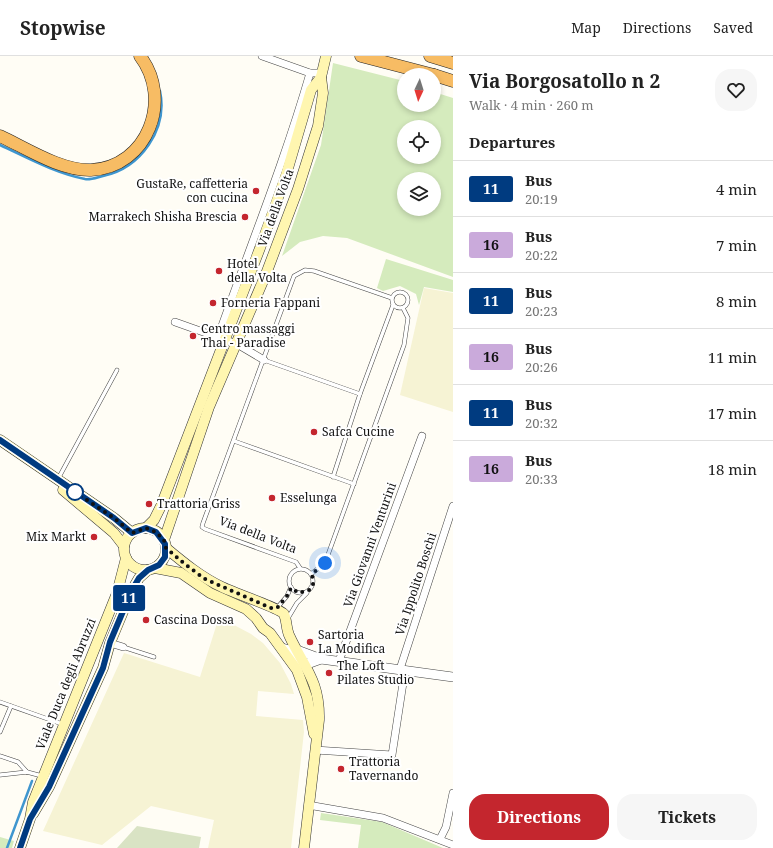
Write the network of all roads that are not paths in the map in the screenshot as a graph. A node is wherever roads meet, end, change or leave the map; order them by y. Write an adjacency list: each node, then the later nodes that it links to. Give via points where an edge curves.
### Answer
1 (140, 56): 12 (highway, via 151,74 155,114 146,137 127,157 101,168 80,170 59,164)
2 (262, 56): 8 (street)
3 (326, 56): 9 (main road, Via della Volta)
4 (361, 56): 7 (highway)
5 (430, 56): 6 (highway)
6 (453, 64)
7 (407, 68)
8 (310, 73): 9 (street); 17 (street, Via della Volta)
9 (321, 75): 17 (main road, Via della Volta, via 311,90 286,175); 18 (main road, Via della Volta, via 323,93 318,126 298,189)
10 (441, 77): 11 (highway)
11 (453, 81)
12 (0, 136)
13 (392, 298): 14 (lane); 15 (lane, Via della Volta, via 398,292 405,294 408,302); 19 (lane, Via della Volta, via 314,271 301,271 292,279)
14 (393, 305): 15 (lane); 21 (lane)
15 (403, 308): 28 (lane, Via della Volta, via 408,318 404,345)
16 (175, 322): 17 (street)
17 (222, 338): 18 (street); 30 (main road, Via della Volta, via 161,506 154,520)
18 (237, 344): 19 (street); 32 (main road, Via della Volta, via 209,407)
19 (264, 360): 21 (lane); 24 (lane, Via della Volta)
20 (117, 370): 27 (lane)
21 (360, 394): 26 (lane)
22 (422, 436): 50 (street, Via Giovanni Venturini)
23 (0, 440): 25 (main road)
24 (234, 441): 26 (lane); 35 (lane, Via della Volta, via 202,527 296,562)
25 (47, 473): 27 (main road); 33 (main road, via 65,493 114,533)
26 (333, 477): 28 (lane)
27 (58, 480): 31 (main road)
28 (354, 484): 37 (lane, Via della Volta, via 325,563)
29 (453, 506): 52 (street, Via Ippolito Boschi)
30 (146, 528): 31 (main road); 32 (main road, via 156,532)
31 (132, 533): 33 (main road)
32 (165, 544): 36 (main road, Via della Volta, via 162,561); 40 (main road, via 205,579)
33 (124, 546): 34 (main road)
34 (126, 558): 36 (main road, via 138,569); 56 (main road, Viale Duca degli Abruzzi, via 117,593)
35 (300, 568): 37 (lane, Via della Volta); 38 (lane, Via della Volta, via 291,574)
36 (152, 569): 41 (main road, via 181,573 210,592 246,609); 44 (main road, Viale Duca degli Abruzzi, via 139,578 132,590)
37 (312, 574): 39 (lane, via 313,584)
38 (291, 588): 39 (lane, via 299,593); 40 (lane, Via della Volta, via 287,596)
39 (309, 590): 42 (lane, via 297,603)
40 (274, 608): 41 (main road, Via della Volta, via 262,615); 42 (main road, via 284,614)
41 (261, 623): 43 (main road)
42 (286, 623): 43 (main road, via 282,630); 47 (main road)
43 (270, 633): 46 (main road)
44 (110, 642): 45 (street); 65 (main road, Viale Duca degli Abruzzi, via 103,668 49,787)
45 (123, 647): 48 (lane)
46 (282, 648): 51 (street, via 290,650 297,662); 58 (main road, via 297,670 304,688)
47 (298, 650): 49 (street); 51 (main road)
48 (154, 657)
49 (321, 659): 50 (street); 51 (street)
50 (339, 661): 52 (street)
51 (305, 663): 58 (main road, via 319,705)
52 (402, 670): 53 (street); 58 (street, Via Ippolito Boschi, via 392,755)
53 (453, 676)
54 (0, 702): 55 (lane)
55 (11, 706): 56 (lane); 57 (lane)
56 (63, 724): 62 (main road, Viale Duca degli Abruzzi)
57 (0, 732)
58 (315, 748): 64 (main road)
59 (0, 756): 60 (lane, via 18,762)
60 (27, 772): 61 (lane); 62 (lane)
61 (0, 775)
62 (44, 776): 65 (main road, Viale Duca degli Abruzzi, via 33,802)
63 (453, 792): 66 (street, via 446,827)
64 (308, 805): 66 (street, via 383,818); 69 (main road)
65 (30, 819): 68 (main road, Viale Duca degli Abruzzi)
66 (440, 839): 67 (street)
67 (453, 845)
68 (20, 848)
69 (304, 848)

